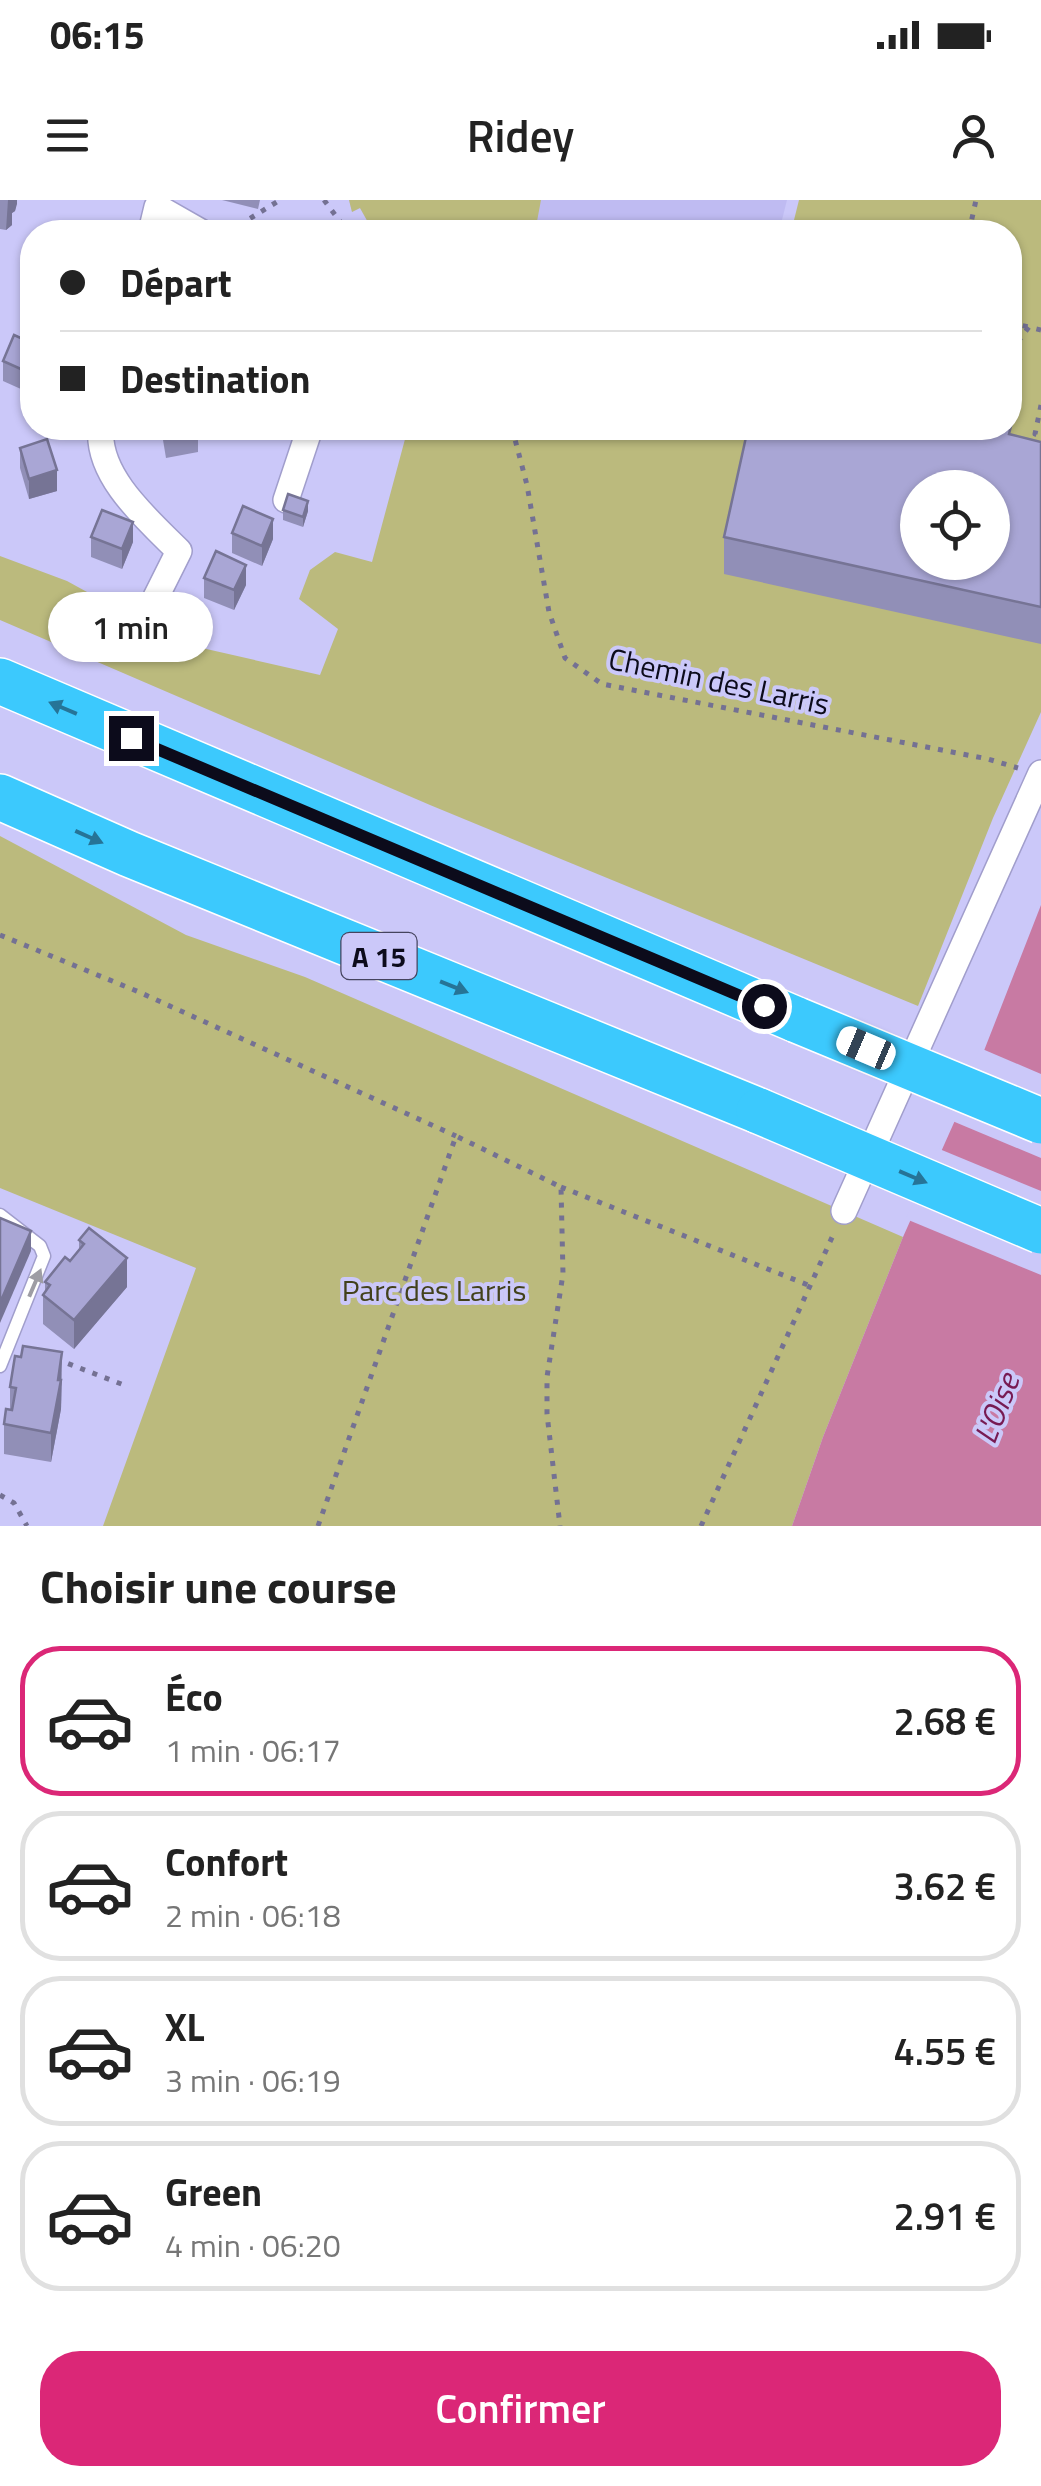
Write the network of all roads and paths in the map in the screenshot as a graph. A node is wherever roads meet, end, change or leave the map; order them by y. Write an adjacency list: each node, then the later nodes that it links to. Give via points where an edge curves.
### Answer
1 (280, 200): 4 (path)
2 (155, 203): 3 (street)
3 (182, 220)
4 (248, 220)
5 (1022, 326): 6 (path)
6 (1029, 327): 7 (path); 8 (path)
7 (1041, 330)
8 (1022, 336)
9 (1041, 405): 10 (path, via 1035,434)
10 (1041, 435)
11 (100, 440): 15 (street, via 127,500 179,551)
12 (306, 440): 14 (street)
13 (515, 440): 17 (path, Chemin des Larris, via 549,612 565,658 602,684)
14 (286, 500)
15 (156, 597)
16 (0, 681): 20 (highway, one-way to 16, bridge)
17 (1041, 774): 23 (street)
18 (0, 798): 25 (highway, A 15, one-way to 25, bridge)
19 (0, 934): 21 (path)
20 (1041, 1120)
21 (456, 1136): 22 (path); 32 (path)
22 (561, 1187): 26 (path); 33 (path, via 562,1274 547,1377)
23 (844, 1211): 26 (path)
24 (0, 1215): 27 (lane, one-way to 24, via 44,1256)
25 (1041, 1231)
26 (808, 1284): 34 (path)
27 (10, 1342): 28 (lane); 29 (path)
28 (0, 1366)
29 (124, 1385)
30 (0, 1495): 31 (path, via 14,1503)
31 (26, 1526)
32 (318, 1526)
33 (560, 1526)
34 (701, 1526)

